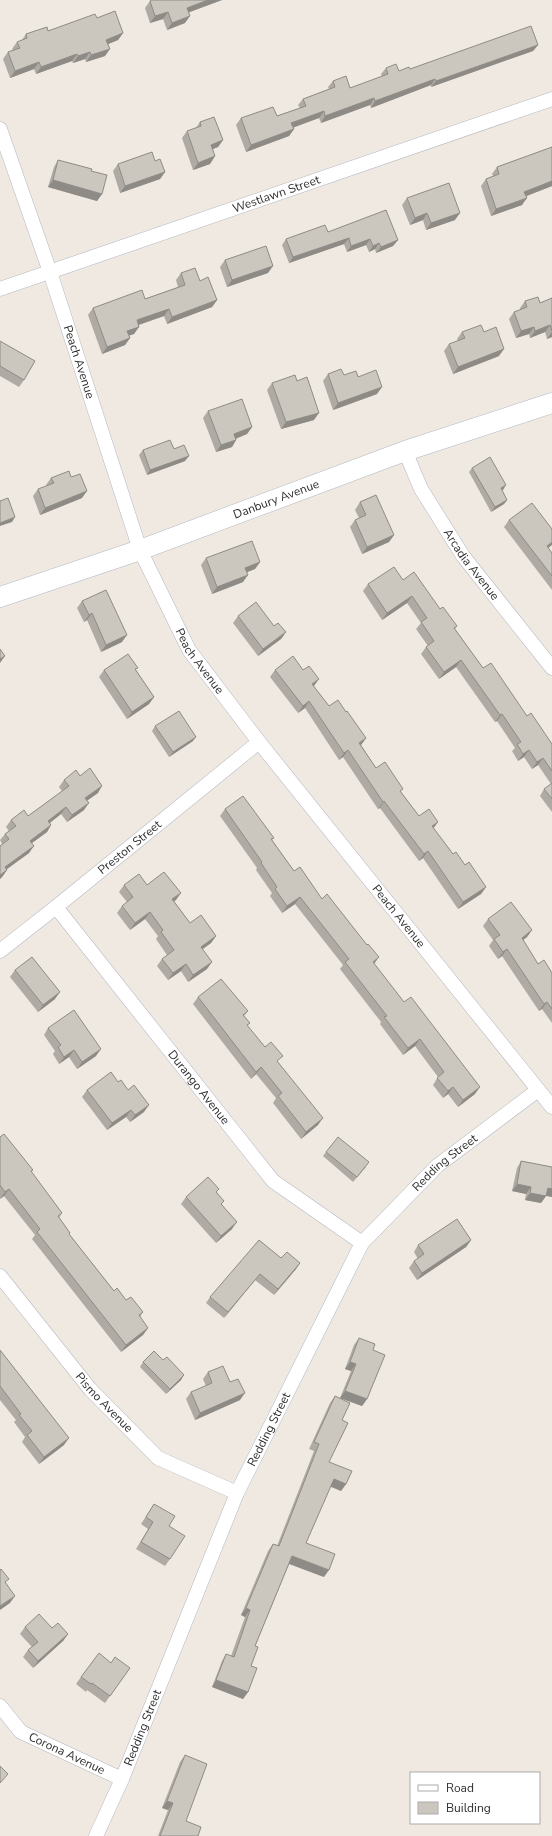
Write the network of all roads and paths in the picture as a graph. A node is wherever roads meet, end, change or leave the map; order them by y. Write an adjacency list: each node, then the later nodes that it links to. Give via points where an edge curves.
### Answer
1 (552, 99): 3 (street, Westlawn Street)
2 (0, 130): 3 (street, Peach Avenue)
3 (50, 272): 4 (street, Westlawn Street); 7 (street, Peach Avenue)
4 (0, 289)
5 (552, 403): 6 (street, Danbury Avenue)
6 (405, 451): 7 (street, Danbury Avenue); 9 (street, Arcadia Avenue, via 421,489 463,556)
7 (140, 550): 8 (street, Danbury Avenue); 10 (street, Peach Avenue, via 189,650)
8 (0, 597)
9 (552, 668)
10 (259, 742): 11 (street, Preston Street); 13 (street, Peach Avenue)
11 (56, 907): 12 (street, Preston Street); 15 (street, Durango Avenue, via 273,1181)
12 (0, 951)
13 (538, 1090): 14 (street, Peach Avenue); 15 (street, Redding Street, via 437,1166)
14 (552, 1107)
15 (362, 1243): 17 (street, Redding Street)
16 (0, 1276): 17 (street, Pismo Avenue, via 90,1389 158,1458)
17 (237, 1493): 19 (street, Redding Street)
18 (0, 1706): 19 (street, Corona Avenue, via 21,1732)
19 (122, 1779): 20 (street, Redding Street)
20 (96, 1836)

